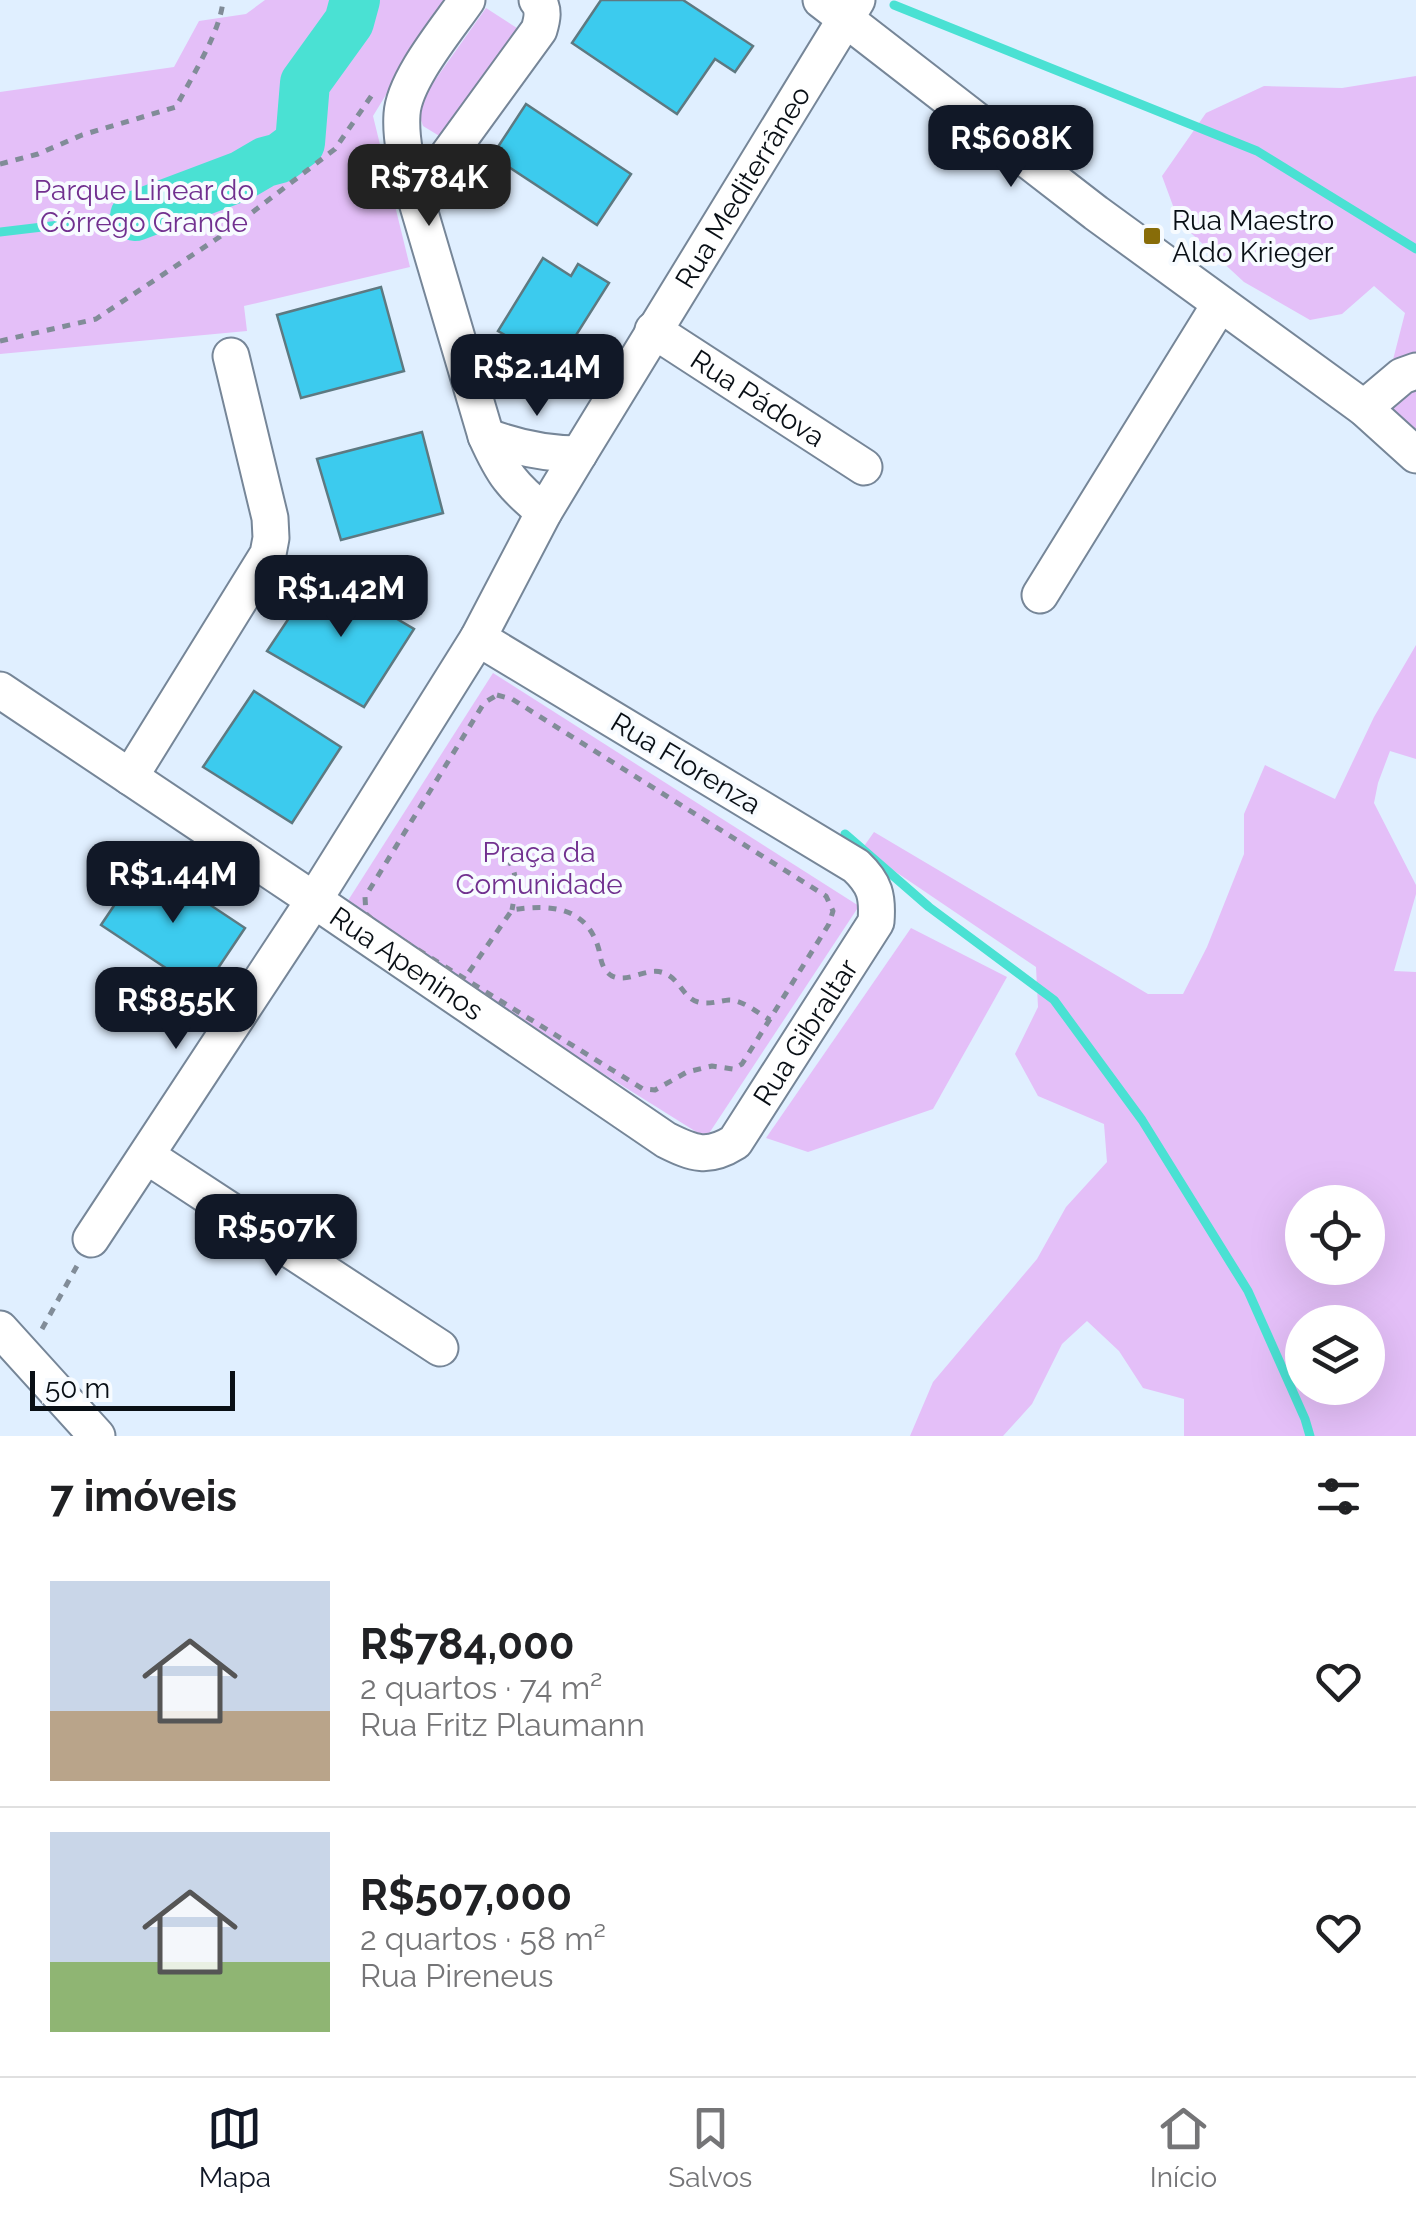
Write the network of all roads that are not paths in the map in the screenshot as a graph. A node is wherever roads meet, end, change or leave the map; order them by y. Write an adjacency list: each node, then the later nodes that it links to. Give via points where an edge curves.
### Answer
1 (467, 0): 4 (street, via 410,84 402,112)
2 (537, 0): 4 (street, via 539,30)
3 (840, 7): 5 (street, via 1004,144); 6 (street, Rua Mediterrâneo)
4 (416, 199): 10 (street)
5 (1220, 304): 9 (street); 15 (street)
6 (653, 330): 11 (street, Rua Mediterrâneo); 13 (street, Rua Pádova)
7 (231, 356): 18 (street, via 270,518 268,554)
8 (1416, 371): 9 (street)
9 (1364, 408): 12 (street)
10 (486, 436): 11 (street, via 547,454); 14 (street, via 518,492)
11 (579, 454): 14 (street, Rua Mediterrâneo)
12 (1416, 455)
13 (864, 467)
14 (544, 512): 16 (street, Rua Mediterrâneo)
15 (1040, 595)
16 (478, 638): 19 (street, Rua Mediterrâneo); 20 (street, Rua Florenza, via 856,866 870,879)
17 (0, 690): 18 (street, Rua Apeninos)
18 (130, 777): 19 (street, Rua Apeninos)
19 (314, 900): 21 (street, Rua Apeninos, via 666,1140 690,1152); 22 (street, Rua Mediterrâneo)
20 (878, 902): 21 (street, Rua Gibraltar, via 876,922 736,1142)
21 (717, 1153)
22 (147, 1156): 23 (street, Rua Mediterrâneo); 25 (street)
23 (92, 1240)
24 (0, 1329): 26 (street)
25 (440, 1348)
26 (97, 1436)

